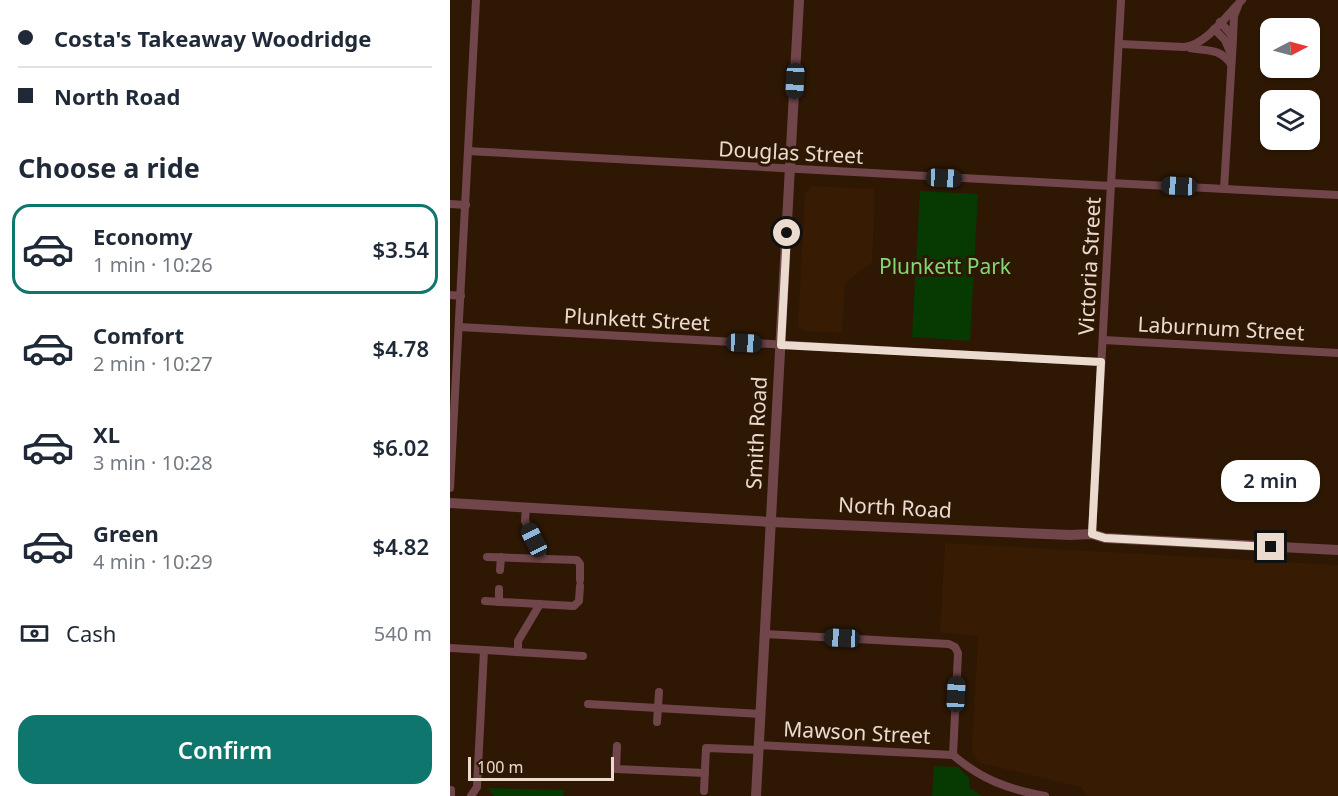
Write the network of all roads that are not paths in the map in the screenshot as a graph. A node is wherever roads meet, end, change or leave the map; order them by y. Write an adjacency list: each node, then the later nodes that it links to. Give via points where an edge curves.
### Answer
1 (476, 0): 10 (street)
2 (800, 0): 11 (street, Smith Road)
3 (1121, 0): 7 (street, Victoria Street)
4 (1240, 1): 5 (street); 6 (street, via 1234,16)
5 (1217, 25): 6 (street, via 1230,33); 8 (street, via 1197,44); 9 (street)
6 (1233, 40): 9 (street)
7 (1120, 44): 8 (street); 12 (street, Victoria Street)
8 (1184, 47): 9 (street, via 1215,51)
9 (1231, 63): 13 (street)
10 (468, 152): 11 (street, Douglas Street); 16 (street)
11 (790, 170): 12 (street, Douglas Street); 23 (street, Smith Road)
12 (1111, 185): 13 (street, Douglas Street); 22 (street, Victoria Street)
13 (1224, 189): 14 (street, Douglas Street)
14 (1338, 195)
15 (450, 204): 16 (street)
16 (466, 205): 18 (street)
17 (450, 286): 18 (street)
18 (462, 286): 20 (street)
19 (450, 295): 20 (street)
20 (461, 296): 21 (street)
21 (459, 327): 23 (street, Plunkett Street); 26 (street)
22 (1103, 340): 24 (street, Laburnum Street); 25 (street, Victoria Street)
23 (781, 345): 25 (street, Plunkett Street); 30 (street, Smith Road)
24 (1338, 352)
25 (1101, 362): 31 (street, Victoria Street)
26 (452, 404): 27 (street)
27 (450, 488)
28 (450, 503): 29 (street, North Road)
29 (526, 507): 30 (street, North Road); 35 (street, via 525,521)
30 (771, 522): 31 (street, North Road); 41 (street, Smith Road)
31 (1092, 534): 32 (street, North Road, via 1105,538)
32 (1338, 550)
33 (487, 557): 34 (street)
34 (501, 557): 35 (street); 36 (street)
35 (544, 559): 40 (street, via 577,560 579,601 574,606)
36 (500, 570)
37 (499, 589): 39 (street)
38 (485, 601): 39 (street)
39 (499, 602): 40 (street)
40 (540, 604): 44 (street, via 518,641)
41 (765, 634): 49 (street, Smith Road); 53 (street, via 955,647 958,653)
42 (450, 648): 43 (street)
43 (484, 650): 44 (street); 55 (street)
44 (518, 652): 45 (street)
45 (584, 656)
46 (659, 692): 48 (street)
47 (588, 704): 48 (street)
48 (658, 707): 49 (street); 50 (street)
49 (761, 714): 52 (street, Smith Road)
50 (657, 722)
51 (617, 746): 54 (street, via 616,769)
52 (759, 748): 53 (street, Mawson Street); 54 (street, Mawson Street, via 706,748); 59 (street, Smith Road)
53 (953, 755): 60 (street, via 986,780)
54 (705, 773): 56 (street)
55 (477, 787): 57 (street); 58 (street)
56 (705, 791)
57 (471, 796)
58 (482, 796)
59 (756, 796)
60 (1045, 796)

